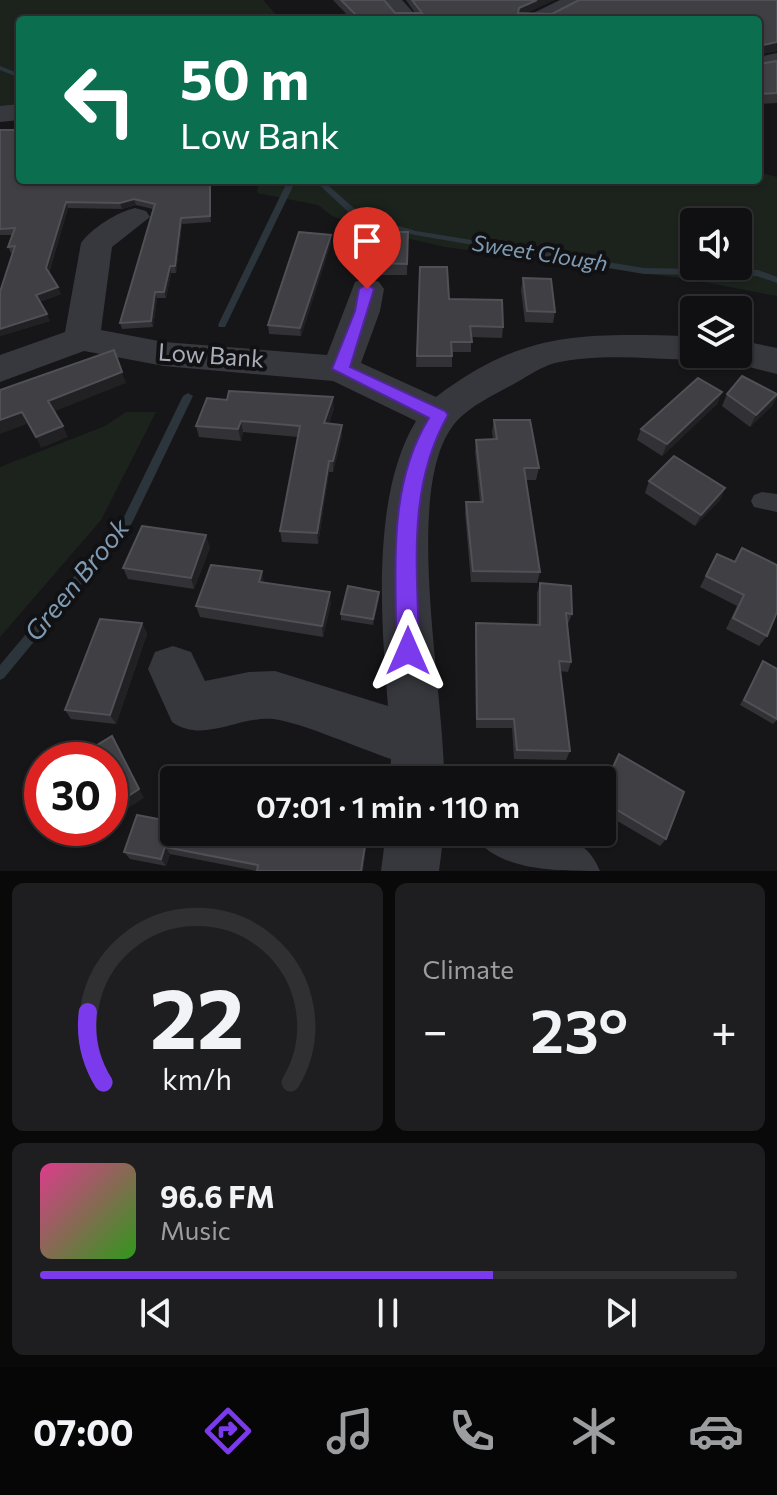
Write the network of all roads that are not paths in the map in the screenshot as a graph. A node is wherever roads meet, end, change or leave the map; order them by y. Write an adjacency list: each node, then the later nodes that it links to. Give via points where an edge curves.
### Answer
1 (390, 0): 3 (street)
2 (579, 0): 4 (street)
3 (405, 16)
4 (540, 16)
5 (135, 217): 7 (street, via 97,243)
6 (367, 289): 12 (street)
7 (82, 339): 11 (street); 12 (street, Low Bank, via 164,354)
8 (680, 348): 13 (street, via 588,346 543,353 471,390)
9 (752, 355): 10 (street)
10 (777, 361)
11 (0, 369)
12 (340, 369): 13 (street, Low Bank)
13 (439, 415): 15 (street, via 422,445 407,509 408,651)
14 (173, 669): 15 (street, via 196,708 275,695)
15 (418, 761)
16 (413, 846): 18 (street)
17 (526, 846): 19 (street)
18 (410, 871)
19 (571, 871)

